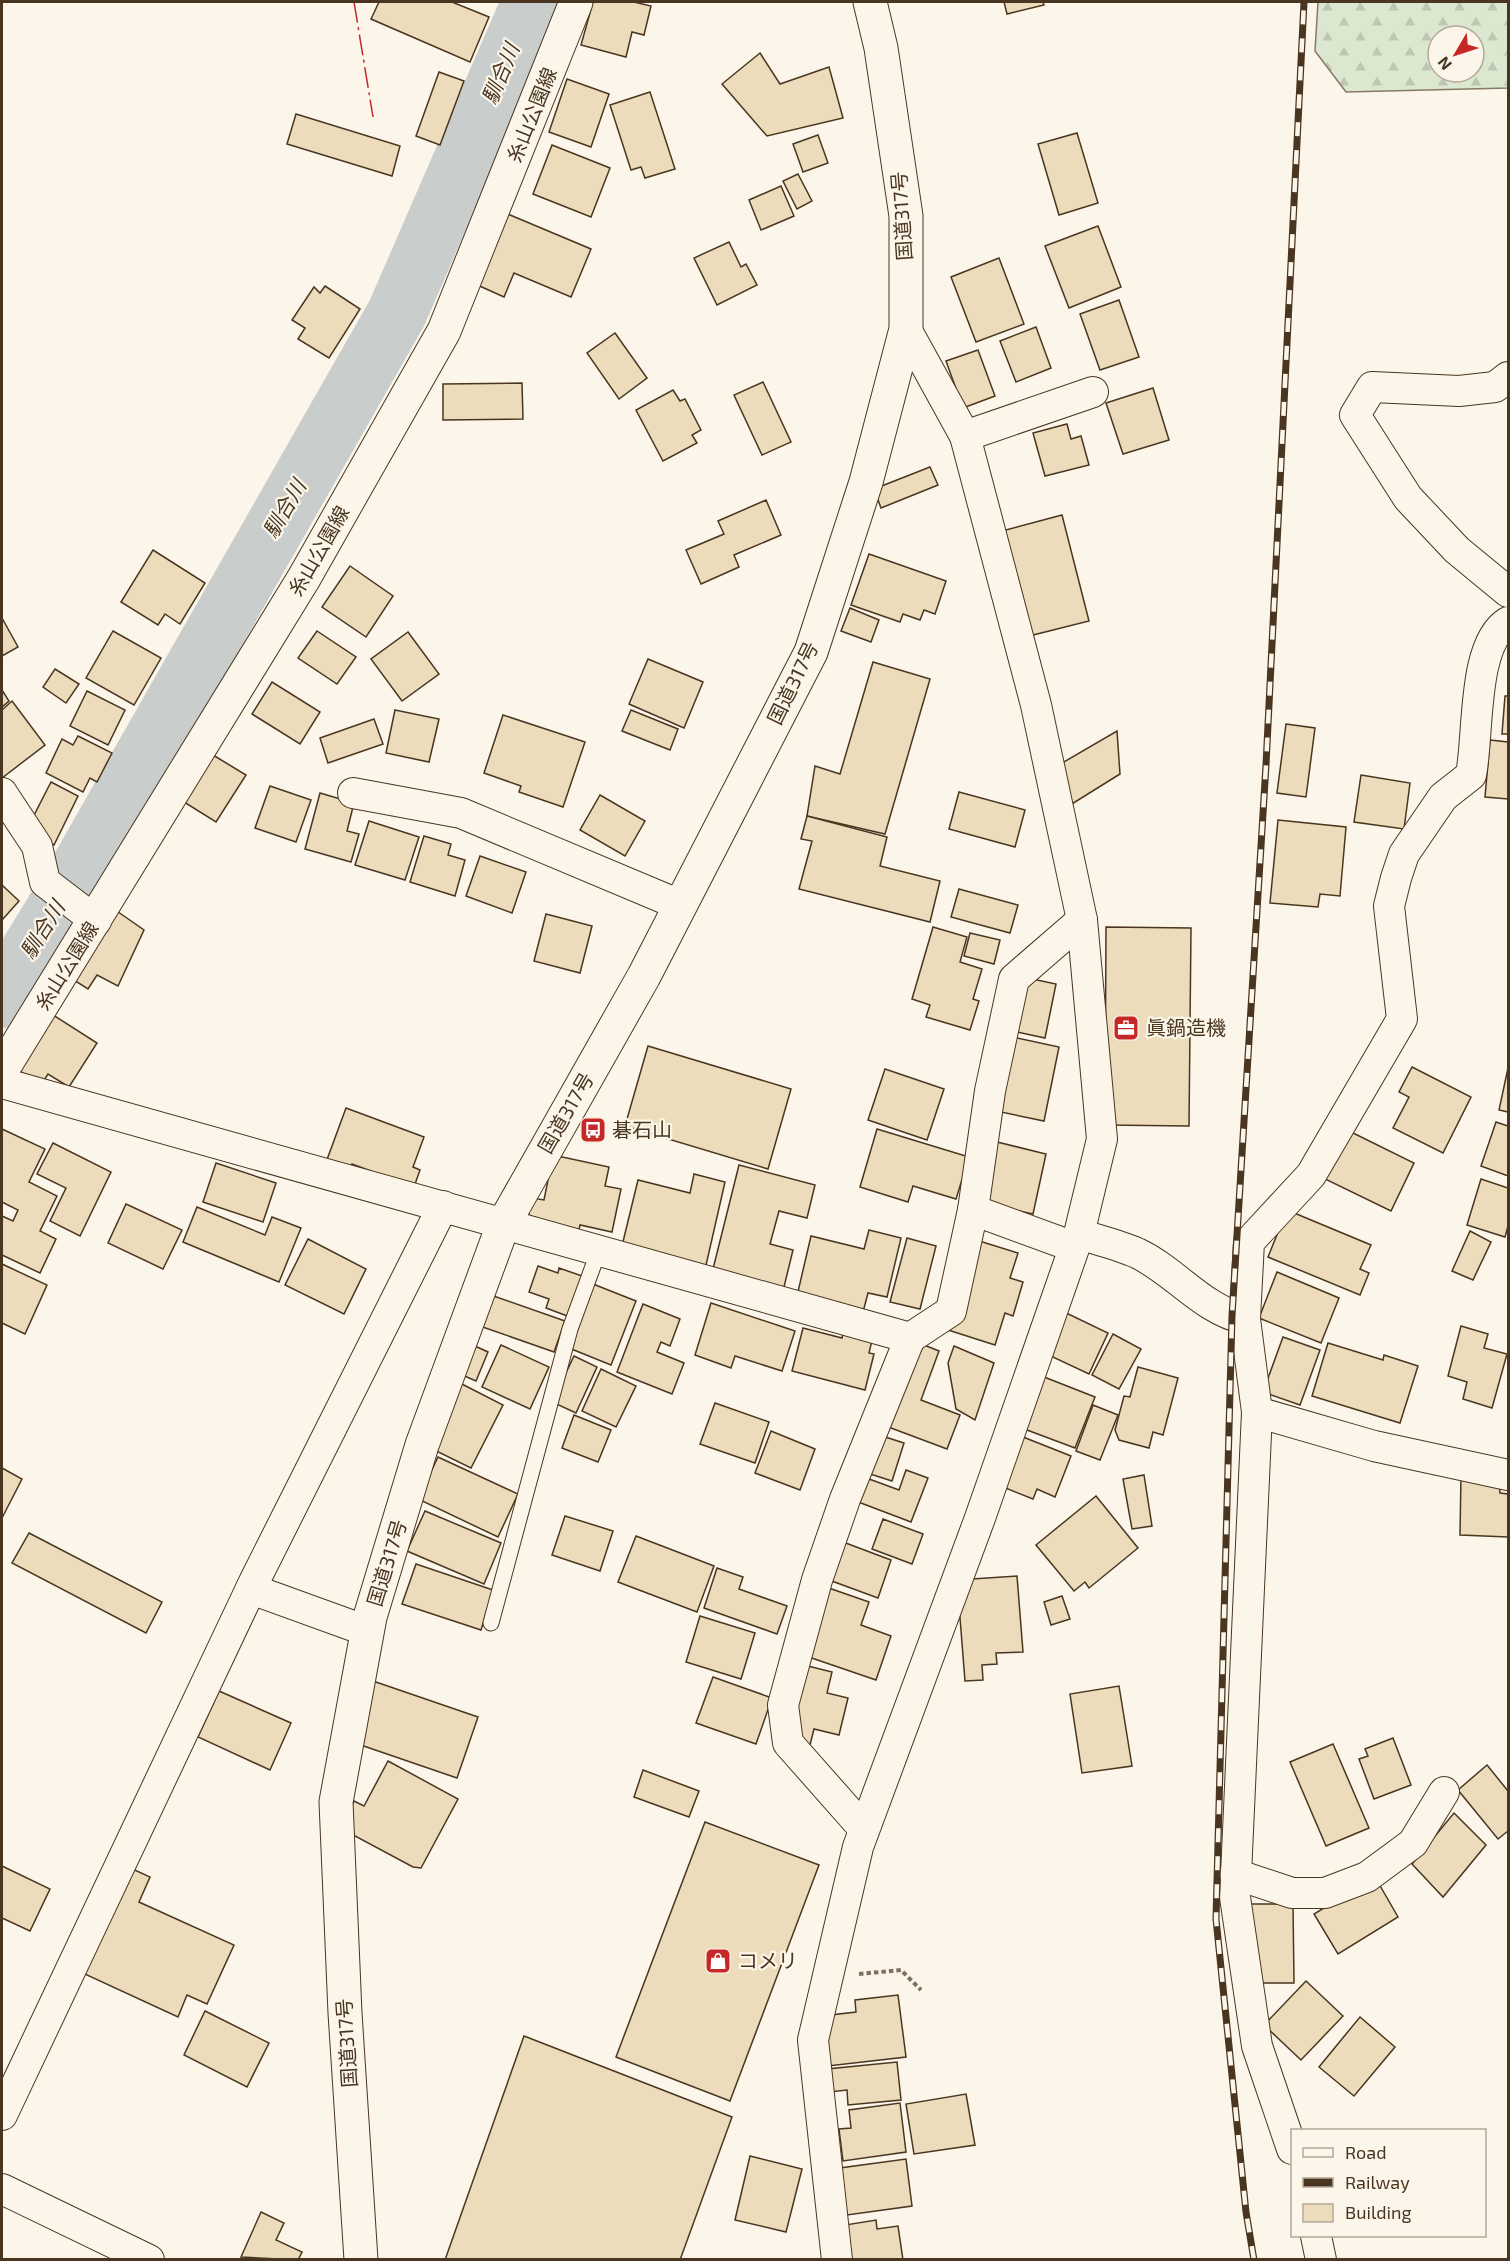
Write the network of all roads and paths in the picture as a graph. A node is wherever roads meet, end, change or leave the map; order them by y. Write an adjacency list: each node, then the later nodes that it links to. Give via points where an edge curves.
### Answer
1 (576, 2): 13 (main road, 糸山公園線, via 444,331 304,578)
2 (870, 2): 3 (main road, 国道317号, via 881,48 906,216)
3 (906, 329): 6 (street); 11 (main road, 国道317号, via 866,482 811,652)
4 (1509, 377): 7 (street, via 1495,387 1459,391 1372,387 1355,415 1408,498 1457,550)
5 (1093, 392): 6 (street)
6 (965, 436): 12 (street, via 1036,705)
7 (1509, 592)
8 (1509, 622): 21 (street, via 1498,629 1481,667 1471,775 1443,797 1404,854 1396,878 1389,906 1402,1019 1311,1175 1249,1242)
9 (2, 792): 13 (street, via 38,846 45,882)
10 (353, 793): 11 (street, via 461,813)
11 (680, 905): 18 (main road, 国道317号)
12 (1082, 920): 17 (street, via 1014,979 990,1091); 19 (street, via 1102,1139)
13 (96, 921): 14 (main road, 糸山公園線)
14 (2, 1070)
15 (2, 1083): 16 (street)
16 (442, 1206): 18 (street); 25 (street)
17 (973, 1210): 19 (street); 22 (street, via 951,1311)
18 (503, 1225): 20 (street); 27 (main road, 国道317号, via 422,1445)
19 (1077, 1241): 21 (street, via 1138,1254 1204,1300); 29 (street, via 980,1518)
20 (599, 1250): 22 (street); 26 (lane, via 570,1329)
21 (1245, 1319): 23 (street)
22 (910, 1338): 29 (street, via 845,1499 817,1580 783,1705 788,1743)
23 (1257, 1412): 24 (street, via 1374,1446); 30 (street)
24 (1509, 1475)
25 (251, 1589): 27 (street); 33 (street)
26 (491, 1623)
27 (367, 1631): 38 (main road, 国道317号, via 336,1802)
28 (1444, 1792): 30 (street, via 1413,1842 1367,1877 1325,1893 1292,1893)
29 (864, 1829): 31 (street)
30 (1235, 1874): 34 (street, via 1257,2046)
31 (829, 1977): 32 (path, via 901,1970); 39 (street, via 813,2040)
32 (921, 1990)
33 (2, 2115)
34 (1291, 2143)
35 (2, 2189): 37 (street)
36 (1316, 2237): 40 (street)
37 (149, 2259)
38 (362, 2259)
39 (837, 2259)
40 (1321, 2259)

